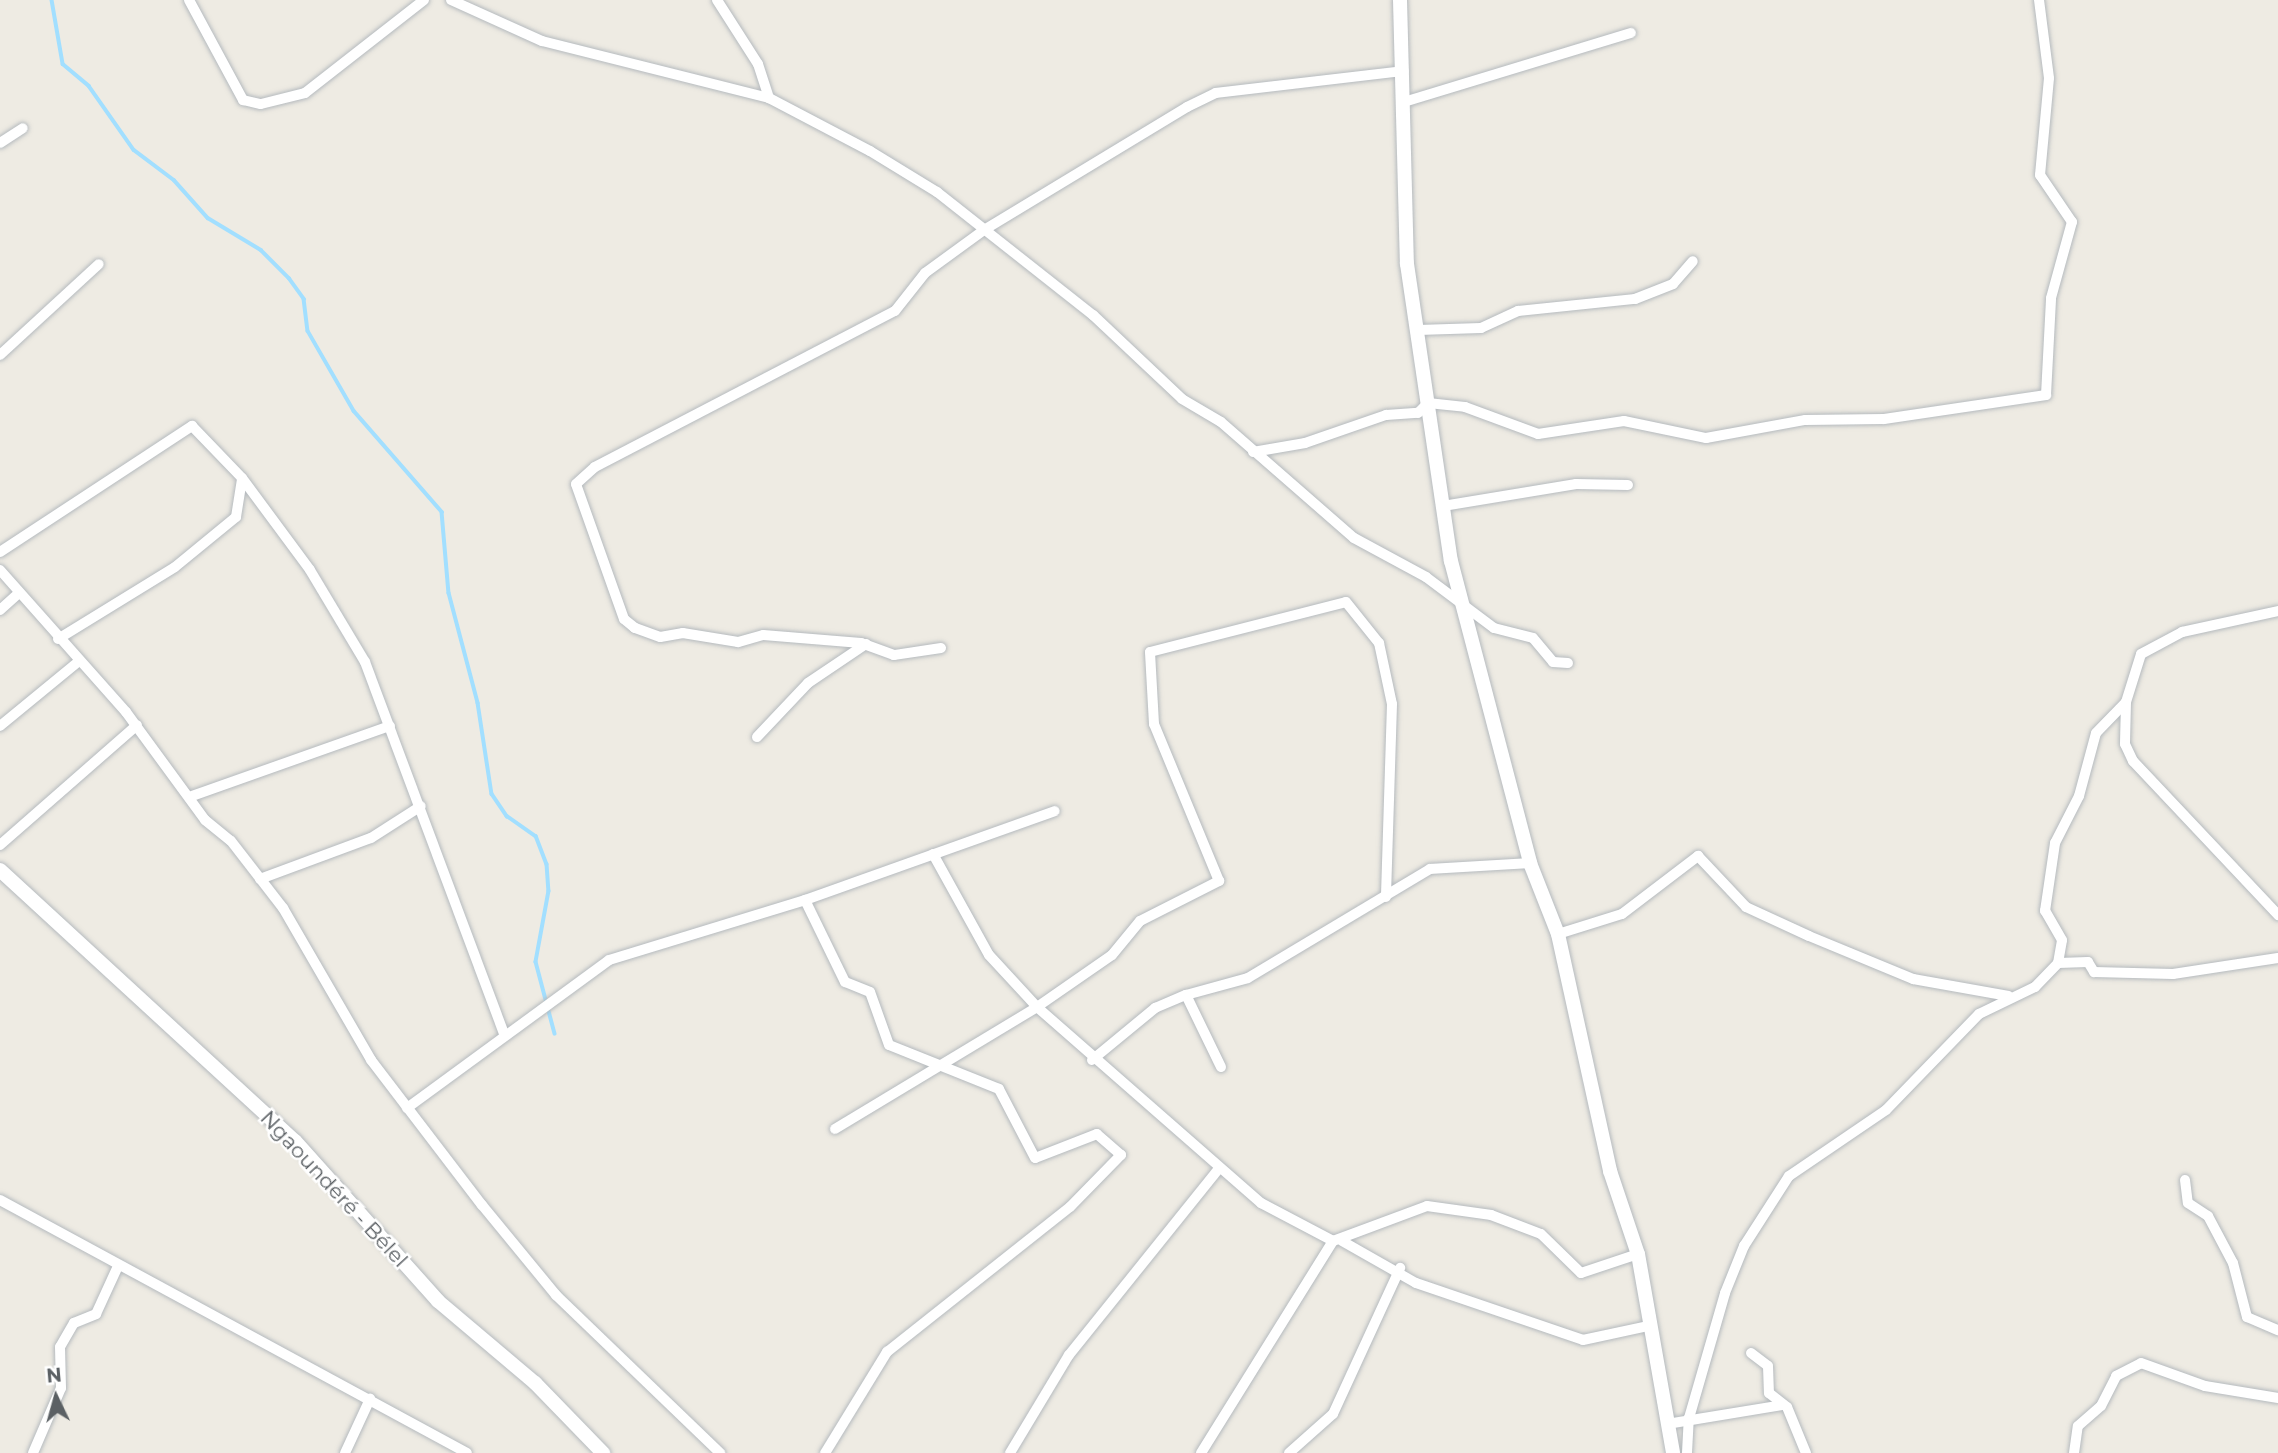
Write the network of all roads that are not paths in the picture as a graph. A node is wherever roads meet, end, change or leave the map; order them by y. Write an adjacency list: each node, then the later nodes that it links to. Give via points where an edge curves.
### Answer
1 (189, 0): 2 (street, via 243,100 261,104 305,93)
2 (424, 0)
3 (451, 0): 9 (street, via 542,41)
4 (717, 0): 9 (street, via 758,64)
5 (1400, 0): 8 (street)
6 (2039, 0): 19 (street, via 2049,78 2040,175 2072,222 2051,299 2046,395 1884,419 1805,420 1706,438 1624,421 1538,434 1465,407)
7 (1631, 33): 10 (street)
8 (1405, 71): 10 (street); 13 (street, via 1216,93)
9 (769, 98): 13 (street, via 915,178)
10 (1407, 100): 16 (street, via 1406,240)
11 (23, 128): 12 (street)
12 (0, 143)
13 (984, 230): 20 (street); 31 (street, via 925,273 895,311 595,467 576,484 624,619 635,628 660,637 683,633 738,642 763,635)
14 (1693, 261): 16 (street, via 1673,284 1635,299 1518,312 1481,328)
15 (99, 264): 18 (street)
16 (1418, 330): 19 (street)
17 (0, 337): 18 (street)
18 (4, 352)
19 (1428, 403): 20 (street, via 1419,413 1386,415 1266,453); 23 (street)
20 (1250, 451): 27 (street, via 1325,506 1354,538)
21 (242, 478): 24 (street, via 192,426); 30 (street, via 236,517 175,567); 38 (street, via 310,570 365,662)
22 (1628, 485): 23 (street, via 1576,484)
23 (1443, 506): 27 (street)
24 (0, 552)
25 (0, 569): 26 (street)
26 (19, 593): 28 (street); 30 (street)
27 (1461, 603): 34 (street, via 1494,628 1534,638 1553,662); 45 (street)
28 (0, 610)
29 (2278, 611): 35 (street, via 2152,645 2141,654)
30 (58, 639): 33 (street)
31 (866, 644): 32 (street, via 894,655); 39 (street, via 808,683)
32 (941, 648)
33 (79, 661): 36 (street); 37 (street)
34 (1568, 663)
35 (2126, 702): 50 (street, via 2125,744 2133,761); 53 (street, via 2096,733 2080,796 2055,844 2045,911 2062,940)
36 (137, 725): 40 (street); 43 (street)
37 (0, 726)
38 (390, 726): 40 (street); 41 (street)
39 (757, 737)
40 (192, 796): 47 (street, via 205,820)
41 (421, 806): 47 (street, via 371,838); 57 (street)
42 (1055, 811): 44 (street)
43 (0, 845)
44 (933, 854): 49 (street); 56 (street, via 989,955)
45 (1530, 863): 48 (street, via 1430,869); 51 (street)
46 (0, 870): 81 (street, Ngaoundéré - Bélel, via 295,1141 438,1301 536,1383)
47 (260, 878): 61 (street, via 331,986 371,1060)
48 (1386, 897): 54 (street, via 1248,978); 56 (street, via 1392,704 1379,643 1346,602 1150,652 1154,724 1219,881 1140,920 1112,955)
49 (805, 900): 57 (street, via 609,960); 59 (street, via 845,982 870,992 889,1045)
50 (2278, 915)
51 (1558, 934): 55 (street, via 1622,915 1698,856 1746,907 1809,936 1931,985); 67 (street, via 1610,1171)
52 (2278, 958): 53 (street, via 2173,974 2094,972 2088,962)
53 (2058, 963): 55 (street, via 2035,987)
54 (1186, 995): 58 (street, via 1155,1008); 60 (street)
55 (2012, 996): 76 (street, via 1993,1004 1945,1043 1886,1110 1789,1176 1744,1246)
56 (1037, 1007): 58 (street); 59 (street)
57 (504, 1033): 61 (street)
58 (1092, 1060): 63 (street)
59 (940, 1065): 62 (street); 83 (street, via 999,1089 1035,1158 1097,1134 1121,1155 1070,1208 887,1352)
60 (1221, 1067)
61 (407, 1108): 82 (street, via 556,1295)
62 (835, 1129)
63 (1218, 1170): 66 (street, via 1261,1203); 84 (street, via 1069,1355)
64 (2185, 1180): 71 (street, via 2188,1203 2208,1216 2233,1263 2247,1317)
65 (0, 1200): 68 (street)
66 (1337, 1241): 67 (street, via 1427,1206 1491,1215 1541,1234 1581,1273); 69 (street); 85 (street)
67 (1638, 1254): 70 (street)
68 (118, 1266): 74 (street); 78 (street, via 96,1314 74,1323 60,1346 61,1388)
69 (1399, 1270): 70 (street, via 1583,1340); 86 (street, via 1333,1414)
70 (1648, 1326): 77 (street)
71 (2278, 1330)
72 (1751, 1353): 75 (street, via 1768,1366 1769,1393)
73 (2278, 1398): 90 (street, via 2214,1388 2141,1363 2116,1376 2101,1406 2078,1426)
74 (370, 1399): 79 (street); 80 (street)
75 (1783, 1405): 76 (street); 89 (street)
76 (1688, 1422): 77 (street); 88 (street)
77 (1667, 1424): 87 (street)
78 (33, 1453)
79 (345, 1453)
80 (467, 1453)
81 (603, 1453)
82 (720, 1453)
83 (825, 1453)
84 (1010, 1453)
85 (1201, 1453)
86 (1289, 1453)
87 (1673, 1453)
88 (1686, 1453)
89 (1805, 1453)
90 (2074, 1453)

